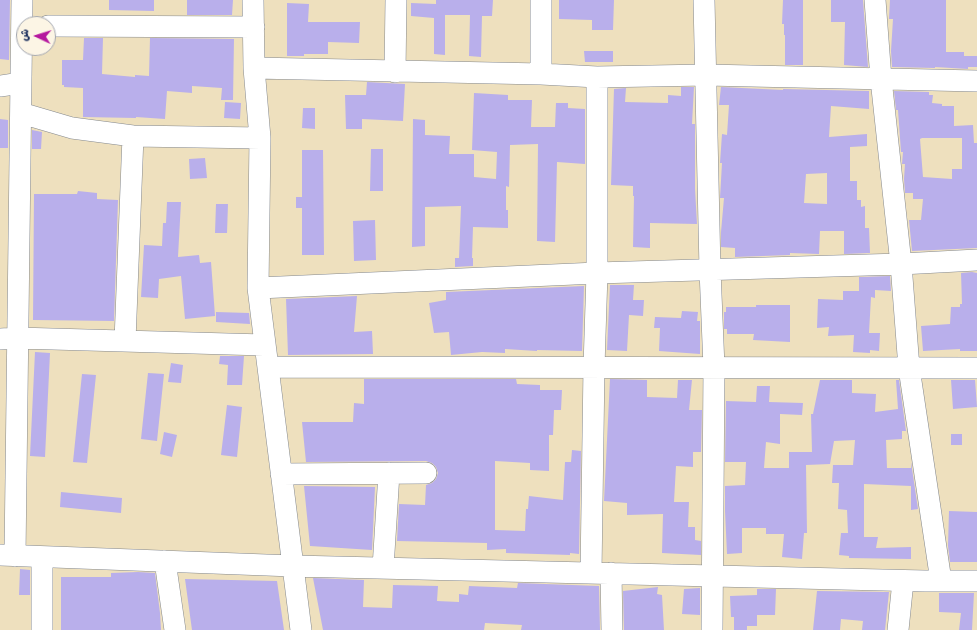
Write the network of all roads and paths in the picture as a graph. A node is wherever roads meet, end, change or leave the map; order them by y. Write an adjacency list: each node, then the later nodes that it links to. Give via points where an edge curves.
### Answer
1 (22, 0): 7 (street)
2 (253, 0): 9 (street)
3 (396, 0): 12 (street)
4 (541, 0): 13 (street)
5 (704, 0): 14 (street)
6 (875, 0): 16 (street)
7 (23, 16)
8 (56, 26): 9 (street)
9 (254, 27): 11 (street)
10 (22, 56): 18 (street)
11 (254, 68): 12 (street); 22 (street)
12 (395, 72): 13 (street)
13 (541, 74): 15 (street)
14 (706, 75): 15 (street); 16 (street); 25 (street)
15 (598, 77): 26 (street)
16 (881, 79): 17 (street); 24 (street)
17 (977, 81)
18 (21, 83): 19 (street); 20 (street)
19 (0, 86)
20 (21, 113): 21 (street, via 72,128); 28 (street)
21 (133, 136): 22 (street); 29 (street)
22 (260, 138): 27 (street)
23 (977, 260): 24 (street)
24 (901, 264): 25 (street); 34 (street)
25 (710, 270): 26 (street); 33 (street)
26 (597, 273): 27 (street); 32 (street)
27 (258, 288): 30 (street)
28 (9, 339): 29 (street); 39 (street)
29 (125, 342): 30 (street)
30 (264, 344): 31 (street)
31 (268, 367): 32 (street); 37 (street)
32 (594, 367): 33 (street); 44 (street)
33 (714, 367): 34 (street); 46 (street)
34 (909, 368): 35 (street); 48 (street)
35 (977, 368)
36 (426, 473): 38 (street)
37 (281, 474): 38 (street); 42 (street)
38 (389, 474): 43 (street)
39 (7, 555): 40 (street)
40 (42, 557): 41 (street); 50 (street)
41 (165, 561): 42 (street); 51 (street)
42 (293, 566): 43 (street); 52 (street)
43 (383, 568): 44 (street)
44 (590, 573): 45 (street)
45 (611, 573): 46 (street); 53 (street)
46 (712, 576): 47 (street); 54 (street)
47 (903, 581): 48 (street); 55 (street)
48 (941, 581): 49 (street)
49 (977, 581)
50 (42, 630)
51 (175, 630)
52 (301, 630)
53 (612, 630)
54 (712, 630)
55 (898, 630)

